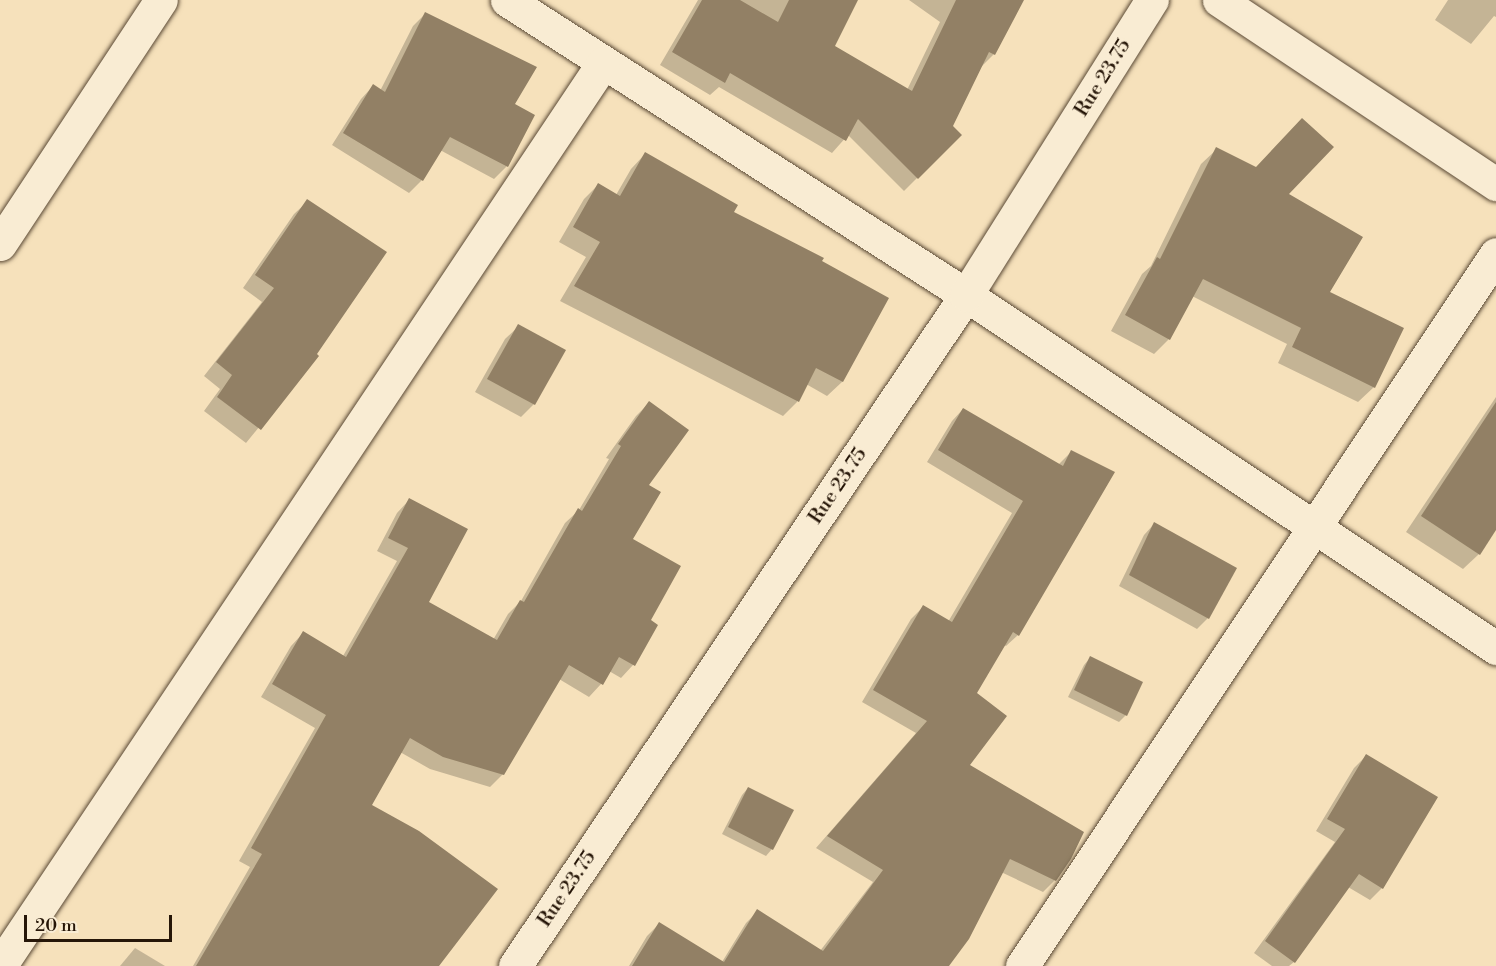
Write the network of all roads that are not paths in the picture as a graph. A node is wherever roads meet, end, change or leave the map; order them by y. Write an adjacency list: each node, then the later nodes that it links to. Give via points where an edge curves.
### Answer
1 (161, 0): 7 (street)
2 (507, 0): 5 (street)
3 (1152, 0): 9 (street, Rue 23.75)
4 (1219, 0): 6 (street)
5 (603, 63): 9 (street); 12 (street)
6 (1496, 184)
7 (0, 244)
8 (1496, 254): 10 (street)
9 (966, 296): 10 (street); 13 (street, Rue 23.75)
10 (1316, 527): 11 (street); 14 (street)
11 (1496, 648)
12 (0, 966)
13 (515, 966)
14 (1022, 966)

